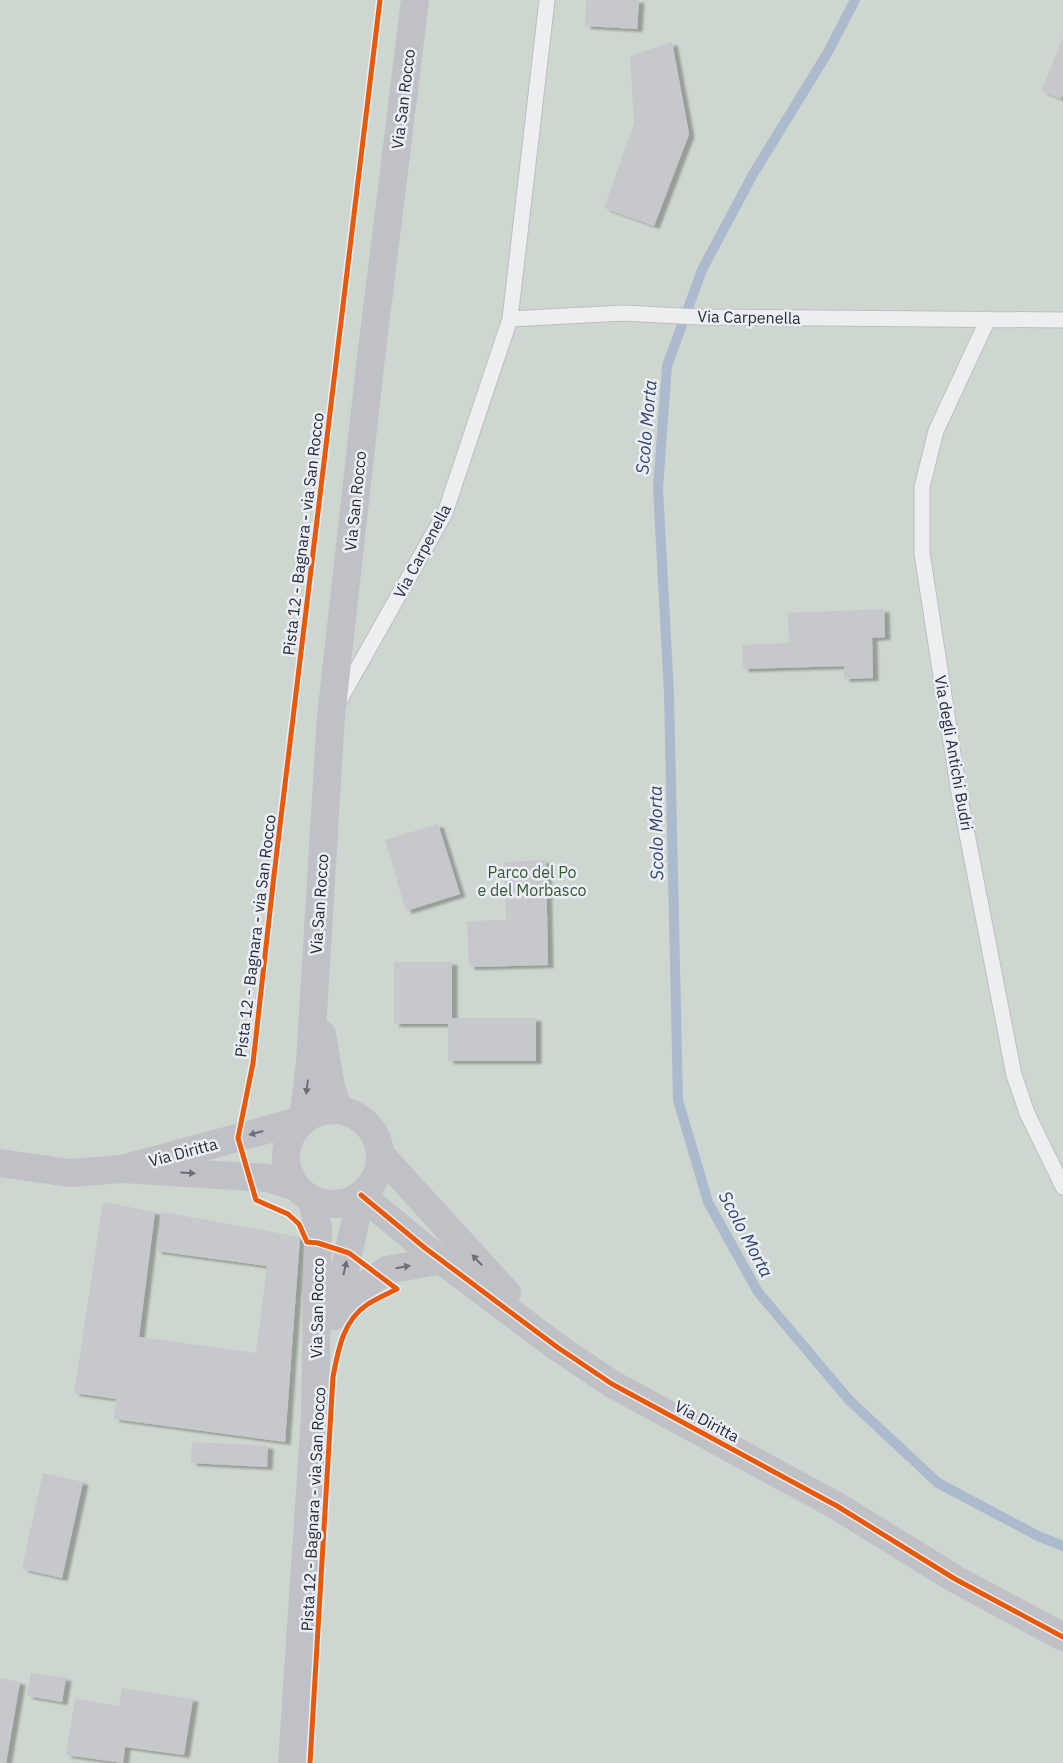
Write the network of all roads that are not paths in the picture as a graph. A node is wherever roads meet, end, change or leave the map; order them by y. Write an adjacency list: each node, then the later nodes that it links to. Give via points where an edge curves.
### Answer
1 (415, 0): 6 (main road, Via San Rocco)
2 (547, 0): 4 (lane, Via Carpenella)
3 (988, 319): 4 (lane, Via Carpenella, via 699,317 623,313); 5 (lane, Via Carpenella); 13 (lane, Via degli Antichi Budri, via 936,431 922,487 922,553 959,793 1014,1076 1027,1114)
4 (510, 320): 6 (lane, Via Carpenella, via 445,513)
5 (1063, 320)
6 (330, 716): 7 (main road, Via San Rocco)
7 (312, 1004): 8 (main road, Via San Rocco, via 325,1043 331,1087); 9 (main road, Via San Rocco, one-way to 9, via 310,1063)
8 (339, 1110): 9 (main road, via 326,1110); 10 (main road, via 355,1115 368,1125)
9 (303, 1120): 12 (main road, Via Diritta, one-way to 12); 14 (main road, via 287,1145 286,1160 289,1174)
10 (380, 1154): 15 (main road, via 372,1184); 18 (main road, Via Diritta, one-way to 10)
11 (0, 1163): 12 (main road, Via Diritta, via 70,1173)
12 (122, 1169): 14 (main road, Via Diritta, one-way to 14, via 266,1178)
13 (1063, 1187)
14 (304, 1193): 15 (main road, via 325,1204 338,1204); 19 (main road, Via San Rocco, via 318,1227)
15 (361, 1195): 16 (main road, Via Diritta); 17 (main road, Via San Rocco, one-way to 15)
16 (443, 1260): 17 (main road, Via San Rocco, one-way to 16, via 361,1288 387,1270); 18 (main road, Via Diritta)
17 (335, 1316): 19 (main road, Via San Rocco)
18 (557, 1348): 20 (main road, Via Diritta, via 612,1384 837,1506 955,1578)
19 (315, 1416): 21 (main road, Via San Rocco)
20 (1063, 1637)
21 (292, 1763)

